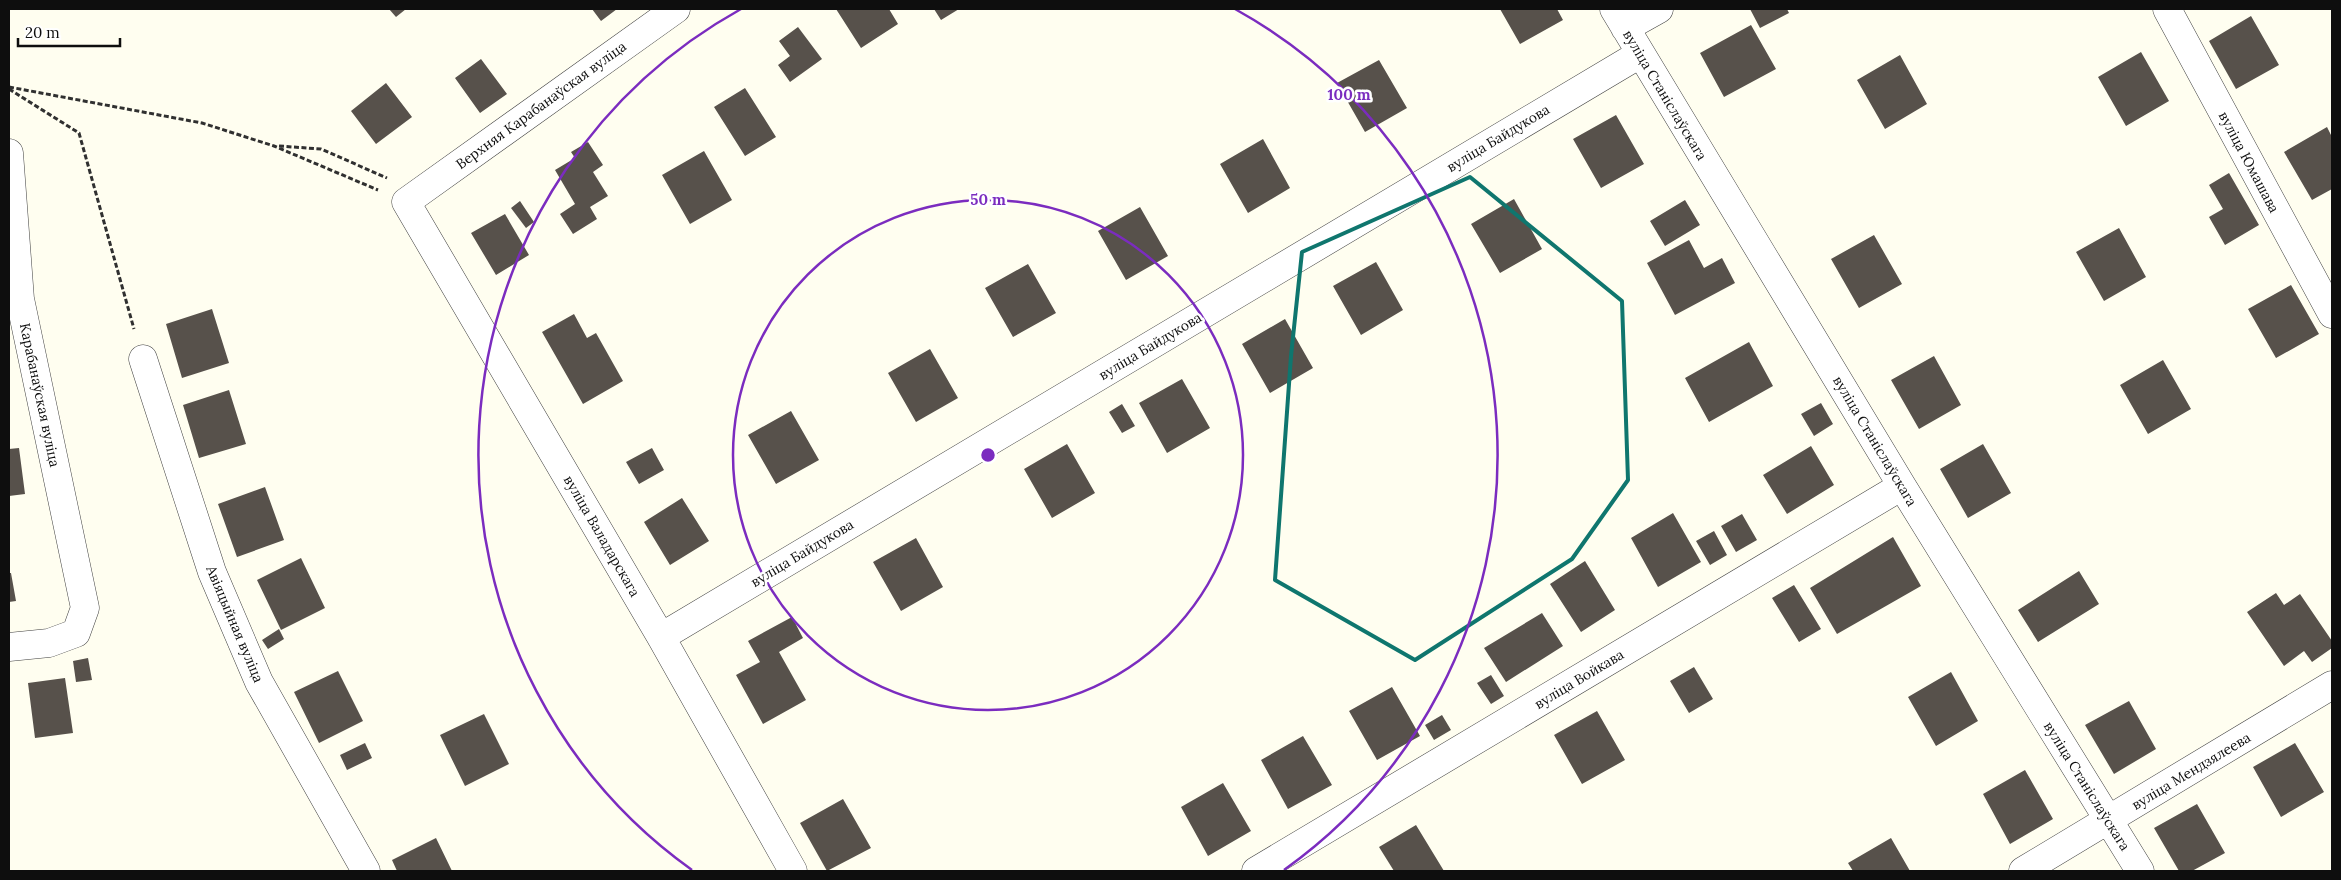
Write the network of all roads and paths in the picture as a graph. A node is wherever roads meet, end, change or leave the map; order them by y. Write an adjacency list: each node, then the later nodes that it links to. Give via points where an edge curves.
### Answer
1 (676, 9): 9 (street, Верхняя Карабанаўская вуліца)
2 (1659, 9): 4 (street)
3 (2167, 9): 10 (street, вуліца Юмашава)
4 (1620, 18): 5 (street, вуліца Станіслаўскага)
5 (1640, 54): 12 (street, вуліца Станіслаўскага); 13 (street, вуліца Байдукова)
6 (9, 88): 7 (path, via 202,123); 11 (path, via 80,133)
7 (274, 146): 9 (path); 9 (path, via 321,149)
8 (9, 153): 14 (street, Карабанаўская вуліца, via 20,300 85,608 76,633 49,643)
9 (413, 197): 13 (street, вуліца Валадарскага)
10 (2332, 314)
11 (143, 359): 17 (street, Авіяцыйная вуліца, via 212,572 259,682)
12 (1902, 486): 16 (street, вуліца Станіслаўскага); 19 (street, вуліца Войкава)
13 (661, 637): 18 (street, вуліца Валадарскага)
14 (9, 647)
15 (2332, 685): 16 (street, вуліца Мендзялеева)
16 (2108, 821): 20 (street, вуліца Мендзялеева); 21 (street, вуліца Станіслаўскага)
17 (366, 871)
18 (793, 871)
19 (1256, 871)
20 (2023, 871)
21 (2140, 871)

